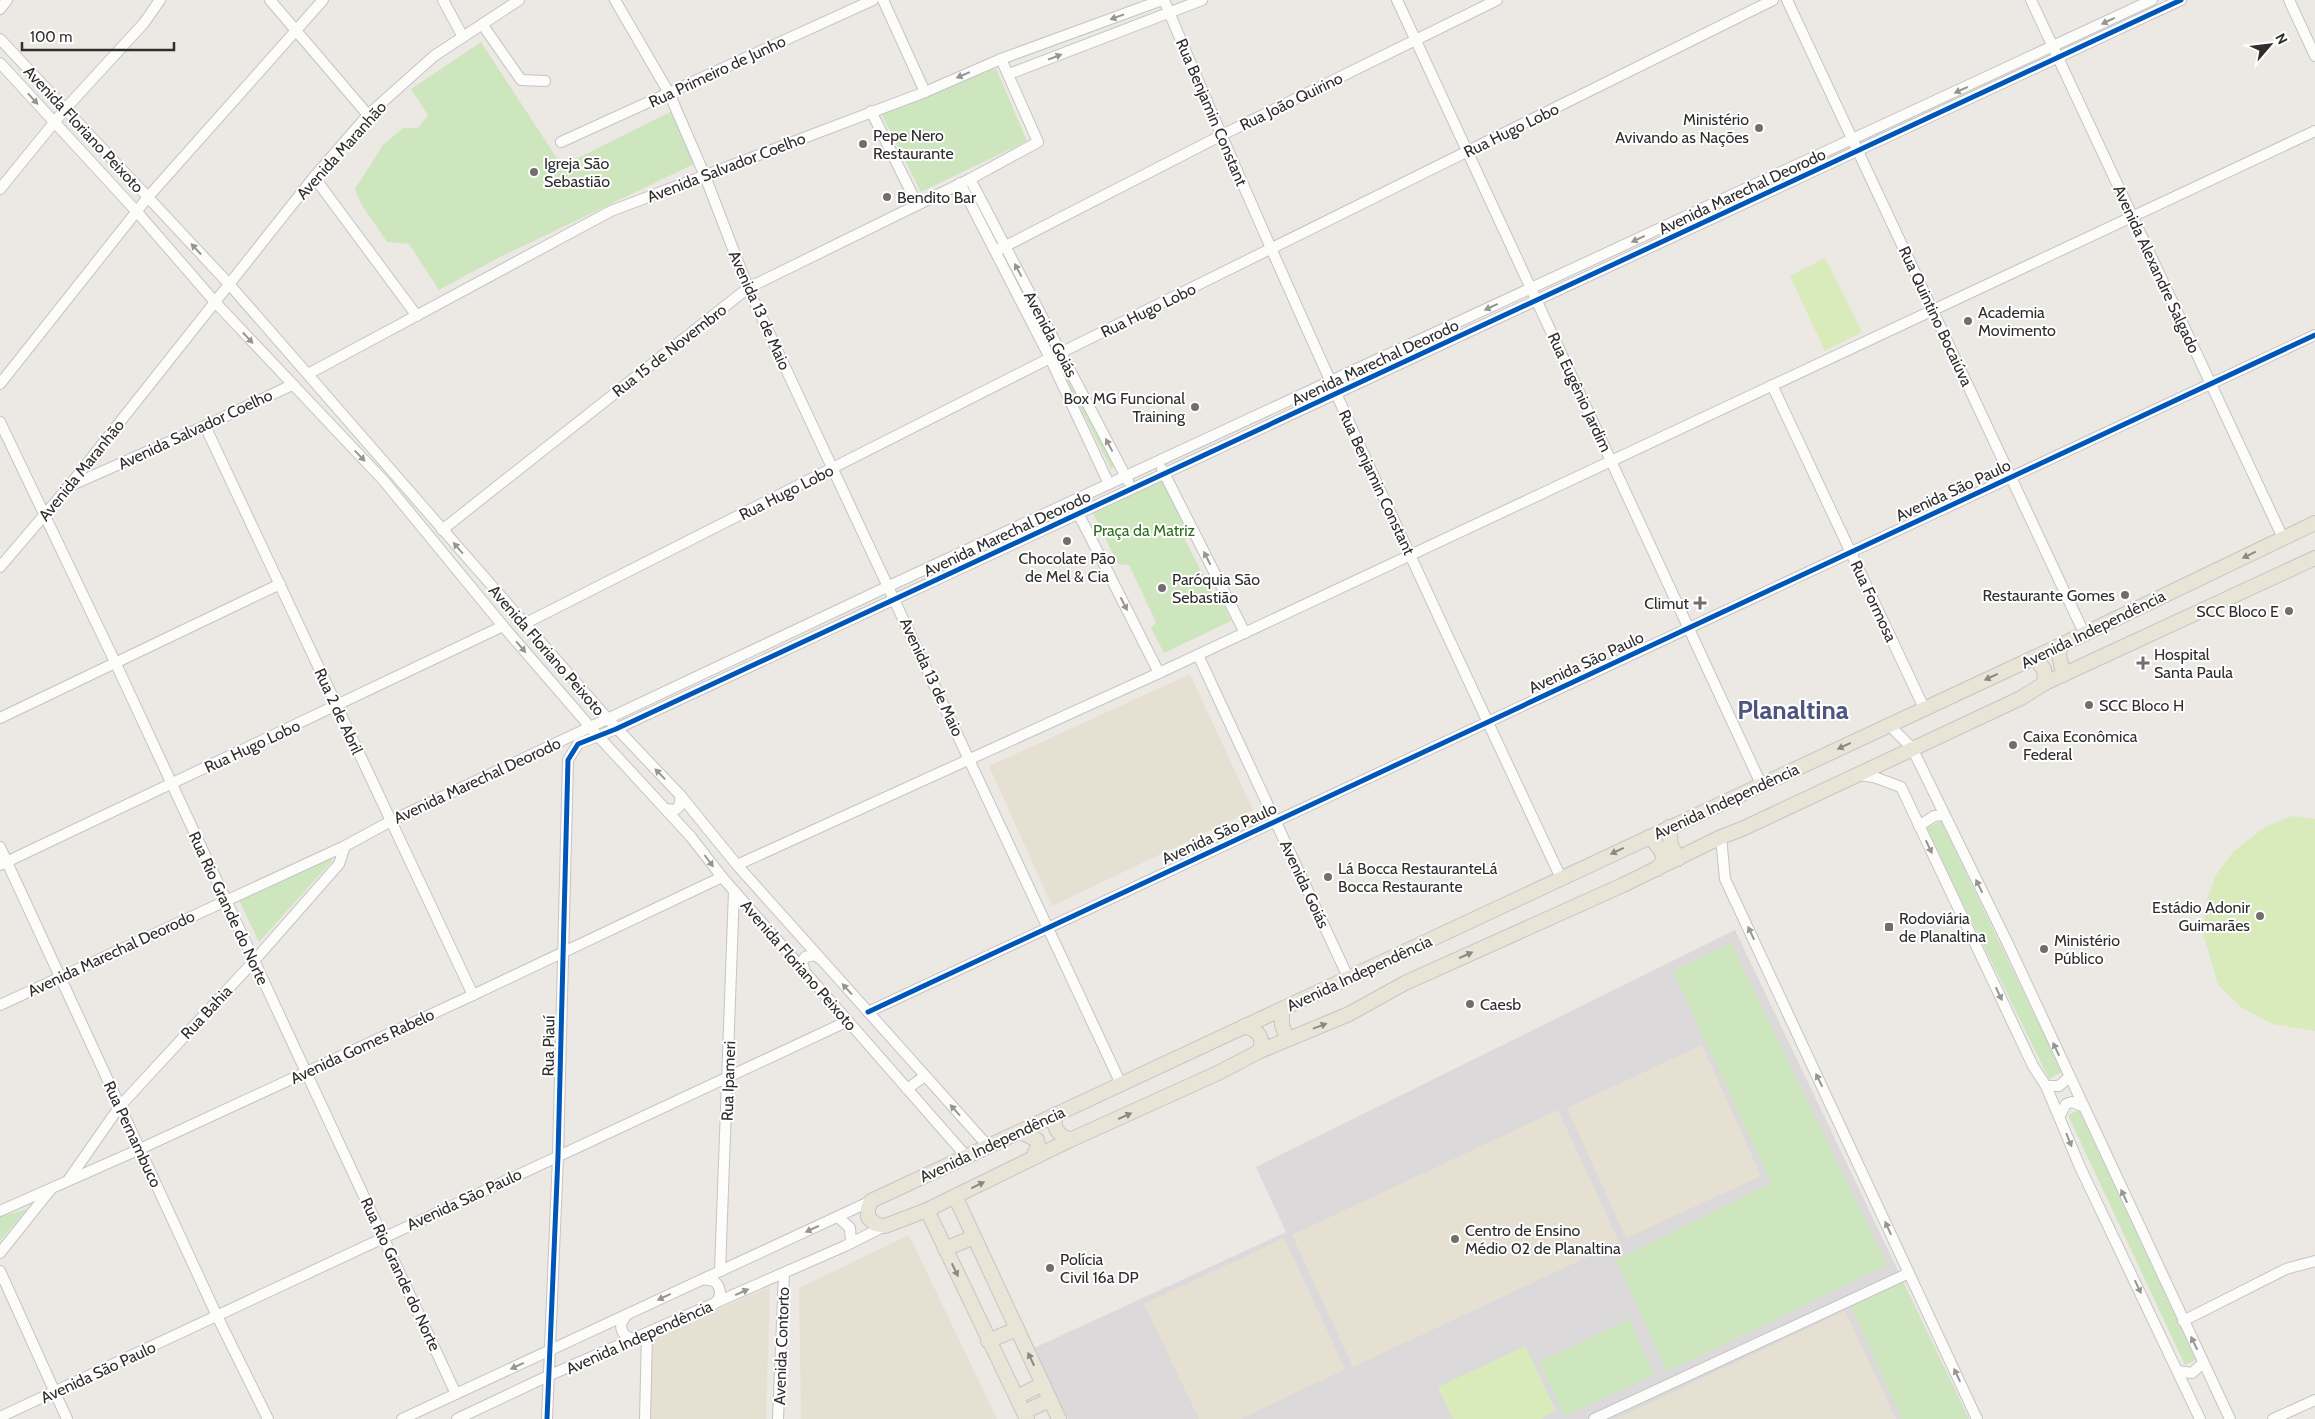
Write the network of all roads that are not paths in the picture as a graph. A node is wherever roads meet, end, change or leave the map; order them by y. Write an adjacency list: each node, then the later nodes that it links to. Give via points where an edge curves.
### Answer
1 (7, 0): 20 (street)
2 (160, 0): 36 (street, via 144,23)
3 (270, 0): 23 (street)
4 (323, 0): 23 (street)
5 (443, 0): 24 (street)
6 (520, 0): 22 (street, Avenida Maranhão)
7 (615, 0): 35 (street, Avenida 13 de Maio)
8 (873, 0): 35 (street, Rua Primeiro de Junho)
9 (883, 0): 34 (street)
10 (1163, 0): 21 (street, Rua Benjamin Constant); 30 (street, Avenida Salvador Coelho, one-way to 30)
11 (1202, 0): 21 (street)
12 (1397, 0): 26 (street, Rua Eugênio Jardim)
13 (1497, 0): 26 (street, Rua João Quirino)
14 (1774, 0): 45 (street, Rua Hugo Lobo)
15 (1787, 0): 42 (street, Rua Quintino Bocaiúva)
16 (2031, 0): 27 (street, Avenida Alexandre Salgado)
17 (2152, 0): 27 (street, Avenida Marechal Deorodo, one-way to 27)
18 (2181, 0): 29 (street, Avenida Marechal Deorodo)
19 (2289, 0): 28 (street)
20 (0, 9)
21 (1170, 13): 32 (street, one-way to 21); 41 (street, Rua Benjamin Constant)
22 (482, 24): 24 (street, Avenida Maranhão); 33 (street, via 521,80)
23 (296, 30): 38 (street); 50 (street)
24 (463, 37): 38 (street, Avenida Maranhão, via 434,56)
25 (0, 39): 36 (street, Avenida Floriano Peixoto)
26 (1415, 40): 41 (street, Rua João Quirino); 45 (street, Rua Eugênio Jardim)
27 (2053, 47): 29 (street, Avenida Alexandre Salgado); 42 (street, Avenida Marechal Deorodo, one-way to 42)
28 (2315, 56)
29 (2058, 58): 44 (street, Avenida Marechal Deorodo); 53 (street, Avenida Alexandre Salgado)
30 (1001, 59): 32 (street); 34 (street, Avenida Salvador Coelho, one-way to 34)
31 (0, 63): 39 (street, Avenida Floriano Peixoto, one-way to 39)
32 (1009, 74): 48 (street, Rua 15 de Novembro, via 1038,142)
33 (545, 81)
34 (925, 92): 37 (street, Avenida Salvador Coelho)
35 (669, 94): 43 (street, Rua Primeiro de Junho); 46 (street, Avenida 13 de Maio)
36 (66, 108): 39 (street); 50 (street, Avenida Floriano Peixoto)
37 (872, 111): 46 (street, Avenida Salvador Coelho); 51 (street)
38 (368, 115): 47 (street, Avenida Maranhão)
39 (54, 123): 49 (street); 52 (street, Avenida Floriano Peixoto)
40 (2315, 132): 53 (street)
41 (1222, 135): 54 (street, Rua João Quirino); 55 (street, Rua Benjamin Constant)
42 (1853, 140): 44 (street, Rua Quintino Bocaiúva); 58 (street, Avenida Marechal Deorodo, one-way to 58)
43 (561, 142)
44 (1858, 150): 59 (street, Avenida Marechal Deorodo); 61 (street, Rua Quintino Bocaiúva)
45 (1468, 151): 55 (street, Rua Hugo Lobo); 58 (street, Rua Eugênio Jardim)
46 (705, 176): 57 (street, Avenida 13 de Maio); 62 (street, Avenida Salvador Coelho, via 611,211)
47 (314, 177): 56 (street, Avenida Maranhão); 62 (street)
48 (965, 181): 51 (street, Rua 15 de Novembro); 54 (street, Avenida Goiás)
49 (0, 189)
50 (148, 197): 52 (street, Avenida Floriano Peixoto); 56 (street, Avenida Floriano Peixoto, one-way to 50)
51 (918, 204): 57 (street, Rua 15 de Novembro)
52 (137, 212): 60 (street, Avenida Floriano Peixoto); 68 (street)
53 (2132, 217): 61 (street); 69 (street, Avenida Alexandre Salgado)
54 (1000, 248): 64 (street, Avenida Goiás, one-way to 54); 65 (street, Avenida Goiás)
55 (1271, 249): 64 (street, Rua Hugo Lobo); 67 (street, Rua Benjamin Constant)
56 (229, 284): 60 (street); 66 (street, Avenida Floriano Peixoto)
57 (748, 288): 77 (street, Avenida 13 de Maio); 92 (street, Rua 15 de Novembro)
58 (1532, 288): 59 (street, Rua Eugênio Jardim); 67 (street, Avenida Marechal Deorodo, one-way to 67)
59 (1537, 300): 72 (street, Avenida Marechal Deorodo); 76 (street, Rua Eugênio Jardim)
60 (215, 302): 70 (street, Avenida Floriano Peixoto, one-way to 70); 84 (street, Avenida Maranhão)
61 (1933, 310): 71 (street); 81 (street, Rua Quintino Bocaiúva)
62 (417, 316): 66 (street, Avenida Salvador Coelho)
63 (2315, 335): 69 (street, Avenida São Paulo)
64 (1061, 353): 65 (street, Rua Hugo Lobo); 80 (street, Avenida Goiás, one-way to 64)
65 (1050, 358): 77 (street, Rua Hugo Lobo); 83 (street, Avenida Goiás)
66 (308, 374): 78 (street, Avenida Floriano Peixoto)
67 (1331, 381): 72 (street, Rua Benjamin Constant); 75 (street, Avenida Marechal Deorodo)
68 (0, 384)
69 (2210, 384): 81 (street, Avenida São Paulo); 93 (street, Avenida Alexandre Salgado)
70 (292, 385): 74 (street, Avenida Salvador Coelho); 82 (street, Avenida Floriano Peixoto, one-way to 82)
71 (1772, 385): 76 (street); 94 (street, Rua Formosa)
72 (1336, 394): 79 (street, Avenida Marechal Deorodo); 95 (street, Rua Benjamin Constant)
73 (0, 422): 90 (street, Rua Rio Grande do Norte)
74 (206, 426): 84 (street, Avenida Salvador Coelho); 100 (street, Rua 2 de Abril)
75 (1158, 461): 79 (street); 80 (street, Avenida Marechal Deorodo)
76 (1612, 461): 95 (street); 107 (street, Rua Eugênio Jardim)
77 (833, 469): 102 (street, Avenida 13 de Maio); 105 (street, Rua Hugo Lobo)
78 (395, 473): 82 (street, via 391,481); 86 (street, Avenida Floriano Peixoto)
79 (1164, 474): 85 (street, Avenida Marechal Deorodo); 108 (street, one-way to 79)
80 (1126, 476): 83 (street, Avenida Marechal Deorodo); 85 (street, Avenida Goiás)
81 (2011, 476): 94 (street, Avenida São Paulo); 109 (street, Rua Quintino Bocaiúva)
82 (384, 482): 88 (street, Avenida Floriano Peixoto)
83 (1109, 484): 87 (street, Avenida Marechal Deorodo)
84 (70, 485): 90 (street, Avenida Maranhão)
85 (1132, 488): 89 (street, Avenida Marechal Deorodo)
86 (417, 498): 88 (street, via 408,499); 92 (street, Avenida Floriano Peixoto)
87 (1072, 501): 89 (street); 102 (street, Avenida Marechal Deorodo)
88 (406, 509): 99 (street, Avenida Floriano Peixoto)
89 (1078, 514): 104 (street, Avenida Marechal Deorodo); 114 (street, one-way to 114)
90 (46, 515): 98 (street, Avenida Maranhão); 113 (street, Rua Rio Grande do Norte)
91 (2315, 523): 93 (main road, Avenida Independência)
92 (442, 530): 97 (street, Avenida Floriano Peixoto, one-way to 92)
93 (2283, 538): 109 (main road, Avenida Independência, one-way to 109)
94 (1851, 551): 107 (street, Avenida São Paulo); 118 (street, Rua Formosa)
95 (1410, 555): 108 (street); 121 (street, Rua Benjamin Constant)
96 (2315, 558): 115 (main road, Avenida Independência)
97 (471, 563): 99 (street, via 469,571); 101 (street, Avenida Floriano Peixoto)
98 (0, 567)
99 (460, 574): 103 (street, Avenida Floriano Peixoto)
100 (280, 584): 113 (street); 117 (street, Rua 2 de Abril)
101 (491, 586): 103 (street, via 483,588); 105 (street, Avenida Floriano Peixoto)
102 (889, 586): 104 (street, Avenida 13 de Maio); 120 (street, Avenida Marechal Deorodo)
103 (479, 598): 106 (street, Avenida Floriano Peixoto)
104 (895, 598): 124 (street, Avenida Marechal Deorodo); 128 (street, Avenida 13 de Maio)
105 (524, 624): 120 (street, Avenida Floriano Peixoto)
106 (503, 626): 117 (street, Rua Hugo Lobo); 123 (street, Avenida Floriano Peixoto, one-way to 123)
107 (1690, 627): 121 (street, Avenida São Paulo); 130 (street, Rua Eugênio Jardim)
108 (1245, 632): 111 (street)
109 (2084, 634): 110 (main road, Avenida Independência)
110 (2061, 645): 112 (main road, Avenida Independência); 115 (main road, via 2059,654)
111 (1198, 655): 114 (street); 135 (street, Avenida Goiás)
112 (2034, 658): 116 (main road, via 2044,669); 118 (main road, Avenida Independência, one-way to 118)
113 (116, 662): 119 (street); 131 (street, Rua Rio Grande do Norte)
114 (1159, 673): 128 (street)
115 (2063, 675): 116 (main road, Avenida Independência)
116 (2045, 683): 127 (main road, Avenida Independência, via 2021,698)
117 (337, 706): 131 (street, Rua Hugo Lobo); 136 (street, Rua 2 de Abril)
118 (1924, 708): 122 (main road, Avenida Independência)
119 (0, 718)
120 (607, 718): 123 (street, Avenida Marechal Deorodo); 124 (street, Avenida Floriano Peixoto)
121 (1487, 722): 135 (street, Avenida São Paulo); 150 (street, Rua Benjamin Constant)
122 (1889, 725): 127 (street); 130 (main road, Avenida Independência, one-way to 130)
123 (590, 726): 125 (street, Avenida Floriano Peixoto); 136 (street, Avenida Marechal Deorodo)
124 (616, 729): 125 (street, Avenida Marechal Deorodo); 132 (street, Avenida Floriano Peixoto, one-way to 124)
125 (598, 736): 126 (street, Avenida Marechal Deorodo); 133 (street, Avenida Floriano Peixoto)
126 (578, 744): 156 (street, Rua Piauí, via 568,760)
127 (1912, 748): 129 (main road, Avenida Independência); 134 (street)
128 (971, 760): 147 (street); 153 (street, Avenida 13 de Maio)
129 (1857, 774): 137 (street, via 1901,787); 142 (main road, Avenida Independência)
130 (1761, 784): 139 (main road, Avenida Independência)
131 (172, 785): 146 (street, Rua Hugo Lobo); 152 (street, Rua Rio Grande do Norte)
132 (681, 796): 133 (street, via 679,807); 138 (street, Avenida Floriano Peixoto)
133 (666, 809): 140 (street, Avenida Floriano Peixoto)
134 (1944, 815): 137 (street, via 1934,816); 173 (street, one-way to 134, via 2008,944)
135 (1276, 820): 153 (street, Avenida São Paulo); 161 (street, Avenida Goiás)
136 (391, 821): 143 (street, Avenida Marechal Deorodo); 162 (street, Rua 2 de Abril)
137 (1919, 826): 175 (street, one-way to 175, via 2033,1066)
138 (708, 827): 140 (street, via 694,827); 147 (street, Avenida Floriano Peixoto)
139 (1669, 827): 141 (main road, Avenida Independência); 145 (main road, via 1671,845)
140 (691, 837): 149 (street, Avenida Floriano Peixoto, one-way to 149)
141 (1648, 837): 148 (main road, via 1664,859); 150 (main road, Avenida Independência, one-way to 150)
142 (1721, 837): 145 (main road, Avenida Independência); 204 (street, one-way to 142, via 1725,879)
143 (345, 846): 152 (street, Avenida Marechal Deorodo); 158 (street, Rua Bahia, via 339,864)
144 (0, 847): 146 (street, Rua Pernambuco)
145 (1678, 859): 148 (main road, Avenida Independência)
146 (4, 864): 160 (street, Rua Pernambuco)
147 (737, 865): 154 (street, Avenida Floriano Peixoto)
148 (1657, 869): 168 (main road, Avenida Independência, one-way to 148, via 1335,1020 1405,983)
149 (722, 877): 151 (street, Avenida Floriano Peixoto); 156 (street, Avenida Gomes Rabelo)
150 (1561, 878): 161 (main road, Avenida Independência)
151 (734, 891): 155 (street, Avenida Floriano Peixoto); 171 (street, Rua Ipameri)
152 (225, 900): 158 (street, Rua Rio Grande do Norte); 160 (street, Avenida Marechal Deorodo)
153 (1048, 926): 165 (street, Avenida São Paulo); 174 (street, Avenida 13 de Maio)
154 (798, 933): 155 (street, via 801,944 798,948 793,951); 157 (street, Avenida Floriano Peixoto)
155 (783, 947): 159 (street, Avenida Floriano Peixoto)
156 (563, 952): 162 (street, Avenida Gomes Rabelo); 185 (street, Rua Piauí)
157 (819, 958): 159 (street, via 814,955 805,958 802,967); 165 (street, Avenida Floriano Peixoto, one-way to 157)
158 (254, 961): 170 (street, Rua Rio Grande do Norte); 177 (street, Rua Bahia)
159 (805, 972): 166 (street, Avenida Floriano Peixoto)
160 (60, 976): 163 (street, Avenida Marechal Deorodo); 177 (street, Rua Pernambuco)
161 (1348, 977): 164 (main road, Avenida Independência)
162 (473, 995): 170 (street, Avenida Gomes Rabelo)
163 (0, 1005)
164 (1282, 1010): 167 (main road, Avenida Independência); 168 (main road, via 1282,1025)
165 (868, 1012): 172 (street, Avenida Floriano Peixoto)
166 (848, 1021): 171 (street, Avenida São Paulo); 176 (street, Avenida Floriano Peixoto)
167 (1245, 1026): 169 (main road, via 1260,1035); 174 (main road, Avenida Independência)
168 (1287, 1038): 169 (main road, Avenida Independência)
169 (1260, 1051): 182 (main road, Avenida Independência, one-way to 169, via 1203,1081)
170 (306, 1072): 184 (street, Avenida Gomes Rabelo); 196 (street, Rua Rio Grande do Norte)
171 (729, 1076): 185 (street, Avenida São Paulo); 203 (street, Rua Ipameri)
172 (925, 1076): 176 (street); 183 (street, Avenida Floriano Peixoto, one-way to 172)
173 (2068, 1077): 175 (street, via 2059,1086); 178 (street)
174 (1121, 1084): 179 (main road, Avenida Independência)
175 (2046, 1086): 180 (street)
176 (906, 1089): 186 (street, Avenida Floriano Peixoto)
177 (120, 1106): 184 (street, Rua Pernambuco); 188 (street, Rua Bahia)
178 (2082, 1106): 180 (street, via 2072,1102 2066,1104); 210 (street, one-way to 178)
179 (1056, 1114): 181 (main road, Avenida Independência); 182 (main road, via 1054,1123 1059,1135)
180 (2060, 1116): 217 (street, one-way to 217, via 2080,1166)
181 (1021, 1132): 183 (main road, Avenida Independência); 187 (main road, via 1037,1140)
182 (1070, 1140): 187 (main road, Avenida Independência)
183 (988, 1146): 186 (main road, Avenida Independência)
184 (140, 1149): 188 (street, Avenida Gomes Rabelo); 209 (street, Rua Pernambuco)
185 (558, 1156): 196 (street, Avenida São Paulo); 215 (street, Rua Piauí)
186 (966, 1156): 191 (main road, Avenida Independência)
187 (1033, 1158): 190 (main road, Avenida Independência, one-way to 187)
188 (68, 1180): 189 (street, Avenida Gomes Rabelo)
189 (53, 1187): 193 (street, Avenida Gomes Rabelo); 200 (street)
190 (955, 1196): 192 (main road, Avenida Independência); 197 (main road)
191 (871, 1201): 194 (street, Avenida Independência); 195 (main road, via 868,1217 875,1224)
192 (927, 1210): 195 (main road, Avenida Independência); 199 (main road)
193 (0, 1211)
194 (838, 1217): 198 (street, via 850,1228); 203 (street, Avenida Independência, one-way to 203)
195 (885, 1226): 198 (street, Avenida Independência)
196 (384, 1237): 209 (street, Avenida São Paulo); 221 (street, Rua Rio Grande do Norte)
197 (974, 1237): 199 (main road); 211 (main road)
198 (851, 1244): 205 (street, Avenida Independência)
199 (945, 1250): 214 (main road, one-way to 214)
200 (0, 1253)
201 (2315, 1261): 210 (street, via 2286,1269)
202 (0, 1271): 220 (street)
203 (720, 1271): 206 (street, Avenida Independência)
204 (1909, 1273): 236 (street); 237 (street, one-way to 204)
205 (784, 1274): 207 (street, Avenida Independência, one-way to 205); 234 (street, Avenida Contorto)
206 (702, 1280): 207 (street, via 714,1281 720,1288 720,1296); 208 (street, Avenida Independência, one-way to 208)
207 (711, 1305): 212 (street, Avenida Independência)
208 (627, 1314): 213 (street, via 621,1324 622,1332); 215 (street, Avenida Independência)
209 (217, 1316): 220 (street, Avenida São Paulo); 229 (street, Rua Pernambuco)
210 (2183, 1321): 216 (street, one-way to 210)
211 (1017, 1329): 214 (main road); 219 (main road, one-way to 211)
212 (647, 1334): 213 (street, Avenida Independência); 233 (street)
213 (636, 1338): 218 (street, Avenida Independência)
214 (988, 1341): 222 (main road)
215 (548, 1351): 218 (street, Rua Piauí); 221 (street, Avenida Independência, one-way to 221)
216 (2203, 1363): 217 (street, via 2192,1373); 239 (street)
217 (2178, 1371): 238 (street)
218 (548, 1376): 231 (street, Avenida Independência); 232 (street)
219 (1043, 1384): 222 (main road); 223 (main road)
220 (54, 1392): 226 (street, Avenida São Paulo); 228 (street)
221 (456, 1394): 230 (street, Avenida Independência)
222 (1017, 1397): 225 (main road)
223 (1050, 1400): 225 (main road); 235 (main road)
224 (2315, 1400): 227 (street)
225 (1025, 1416)
226 (0, 1417)
227 (2279, 1418)
228 (67, 1419)
229 (268, 1419)
230 (402, 1419)
231 (457, 1419)
232 (547, 1419)
233 (645, 1419)
234 (778, 1419)
235 (1059, 1419)
236 (1594, 1419)
237 (1978, 1419)
238 (2200, 1419)
239 (2230, 1419)

